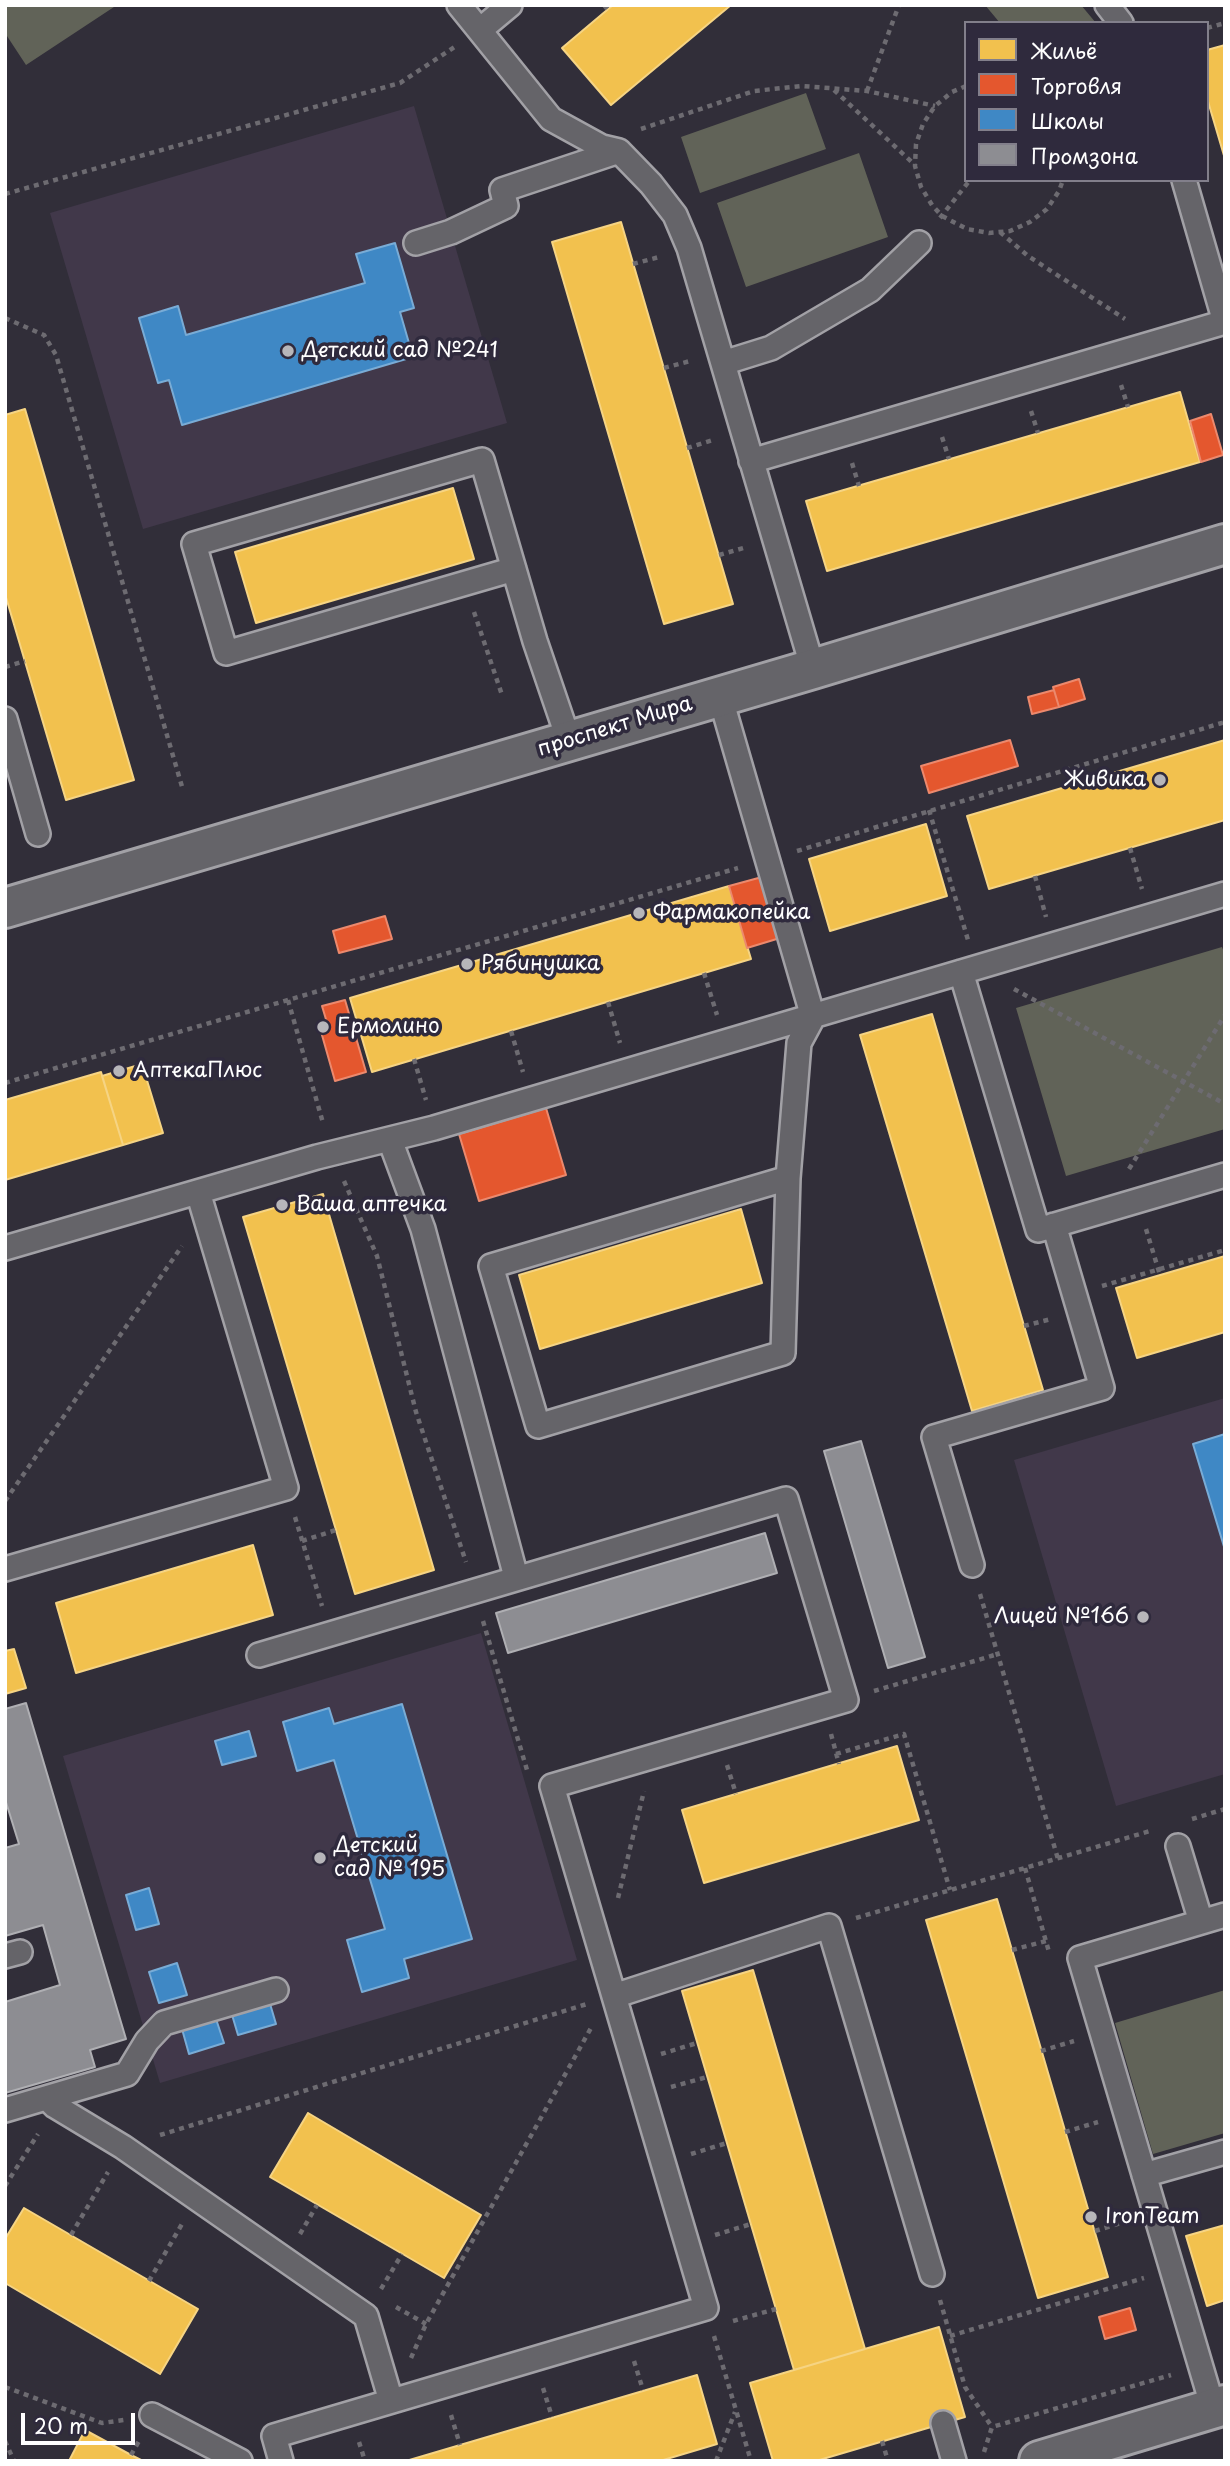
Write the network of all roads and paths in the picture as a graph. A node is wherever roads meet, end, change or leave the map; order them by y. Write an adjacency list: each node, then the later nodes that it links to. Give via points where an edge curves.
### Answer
1 (459, 5): 6 (lane)
2 (510, 5): 6 (lane)
3 (899, 5): 9 (path)
4 (1107, 5): 5 (lane)
5 (1119, 21)
6 (480, 30): 11 (lane, via 551,119); 16 (path, via 400,83)
7 (964, 87): 10 (path)
8 (834, 89): 9 (path); 11 (path, via 803,86 754,91 638,130); 12 (path)
9 (867, 91): 10 (path)
10 (935, 106): 12 (path, via 916,144)
11 (611, 149): 19 (lane, via 502,190 506,206); 24 (lane, via 650,184 675,215 690,248)
12 (915, 166): 17 (path, via 921,187)
13 (968, 182): 17 (path)
14 (1062, 182): 18 (path, via 1047,209 1030,222)
15 (1185, 182): 22 (lane)
16 (5, 194)
17 (942, 216): 18 (path, via 967,229); 20 (path)
18 (1000, 232): 23 (path)
19 (415, 243)
20 (919, 243): 24 (lane, via 870,290 771,348)
21 (5, 318): 39 (path, via 44,335 56,355)
22 (1225, 322): 23 (lane)
23 (1160, 342): 25 (lane)
24 (723, 363): 25 (lane)
25 (751, 461): 33 (lane)
26 (1225, 544): 33 (main road, проспект Мира)
27 (747, 547): 28 (path)
28 (719, 555)
29 (514, 569): 30 (lane); 30 (lane, via 482,460 194,544 226,653); 38 (lane)
30 (464, 584): 34 (path)
31 (25, 661): 32 (path)
32 (5, 667)
33 (813, 669): 35 (main road, проспект Мира)
34 (502, 695)
35 (720, 696): 38 (main road, проспект Мира); 43 (lane)
36 (5, 719): 41 (lane)
37 (1225, 722): 40 (path)
38 (569, 741): 48 (main road, проспект Мира)
39 (183, 790)
40 (929, 810): 43 (path); 49 (path)
41 (38, 834)
42 (1130, 848): 44 (path)
43 (768, 859): 51 (path); 55 (lane)
44 (1137, 872)
45 (1035, 876): 47 (path)
46 (1225, 894): 49 (lane)
47 (1041, 900)
48 (5, 908)
49 (969, 970): 55 (lane); 60 (path); 71 (lane, via 1038,1230)
50 (704, 973): 53 (path)
51 (288, 1000): 61 (path); 65 (path)
52 (608, 1002): 57 (path)
53 (715, 1007)
54 (1225, 1015): 60 (path)
55 (813, 1017): 64 (lane); 67 (lane, via 799,1043)
56 (511, 1031): 59 (path)
57 (617, 1036)
58 (414, 1059): 62 (path)
59 (521, 1064)
60 (1185, 1082): 63 (path); 70 (path)
61 (5, 1083)
62 (424, 1093)
63 (1225, 1104)
64 (390, 1140): 65 (lane); 83 (lane, via 423,1229)
65 (332, 1153): 69 (lane); 80 (path, via 377,1255 416,1412)
66 (1225, 1175): 68 (lane)
67 (788, 1178): 67 (lane, via 783,1353 538,1426 491,1266)
68 (1138, 1201): 70 (lane); 74 (path)
69 (202, 1203): 72 (lane); 76 (lane); 77 (path)
70 (1102, 1212): 71 (lane)
71 (1054, 1225): 75 (lane)
72 (5, 1248)
73 (1225, 1250): 74 (path)
74 (1159, 1272): 75 (path)
75 (1074, 1294): 81 (lane, via 1102,1388 933,1437)
76 (286, 1488): 79 (path); 82 (lane)
77 (5, 1501)
78 (336, 1530): 79 (path)
79 (302, 1541): 84 (path)
80 (467, 1565)
81 (972, 1565): 85 (path)
82 (5, 1569)
83 (516, 1577): 86 (lane); 87 (lane, via 786,1499)
84 (322, 1606)
85 (998, 1654): 87 (path); 94 (path)
86 (259, 1655)
87 (846, 1700): 89 (lane)
88 (836, 1754): 95 (path, via 904,1734)
89 (653, 1756): 101 (path); 101 (lane, via 552,1786)
90 (1225, 1809): 91 (path)
91 (1186, 1821)
92 (1161, 1828): 94 (path)
93 (1178, 1846): 97 (lane)
94 (1058, 1858): 95 (path)
95 (950, 1890): 98 (path)
96 (1225, 1915): 97 (lane)
97 (1201, 1922): 113 (lane, via 1080,1958)
98 (829, 1926): 103 (lane); 123 (lane)
99 (1046, 1941): 100 (path)
100 (1012, 1950)
101 (603, 1958): 103 (lane)
102 (276, 1990): 107 (lane, via 164,2023 127,2074)
103 (614, 1996): 126 (lane); 129 (path, via 590,2029)
104 (549, 2015): 110 (path)
105 (707, 2077): 106 (path)
106 (667, 2089)
107 (51, 2102): 108 (lane); 110 (lane); 114 (path)
108 (5, 2110)
109 (727, 2143): 111 (path)
110 (123, 2147): 115 (lane); 120 (path)
111 (703, 2150)
112 (1225, 2152): 113 (lane)
113 (1144, 2175): 122 (lane)
114 (5, 2186)
115 (197, 2198): 124 (path); 125 (lane)
116 (751, 2224): 118 (path)
117 (1108, 2226): 119 (path)
118 (727, 2231)
119 (1094, 2231)
120 (71, 2235)
121 (402, 2254): 125 (path)
122 (1172, 2270): 130 (path); 131 (lane)
123 (932, 2274): 130 (path)
124 (149, 2281)
125 (371, 2306): 129 (path); 133 (lane)
126 (706, 2308): 133 (lane); 135 (path)
127 (776, 2309): 128 (path)
128 (752, 2316)
129 (426, 2324): 133 (path)
130 (950, 2336): 138 (path, via 965,2387)
131 (1196, 2350): 134 (lane); 138 (path, via 1180,2372)
132 (5, 2387): 136 (path, via 102,2423)
133 (391, 2402): 144 (lane, via 274,2436)
134 (1219, 2407): 149 (main road)
135 (736, 2411): 145 (path); 146 (path)
136 (152, 2415): 143 (lane)
137 (943, 2423): 148 (lane)
138 (992, 2427): 141 (path)
139 (5, 2441): 142 (path)
140 (882, 2441): 147 (path)
141 (982, 2459)
142 (14, 2461)
143 (240, 2461)
144 (281, 2461)
145 (716, 2461)
146 (751, 2461)
147 (888, 2461)
148 (954, 2461)
149 (1039, 2461)

